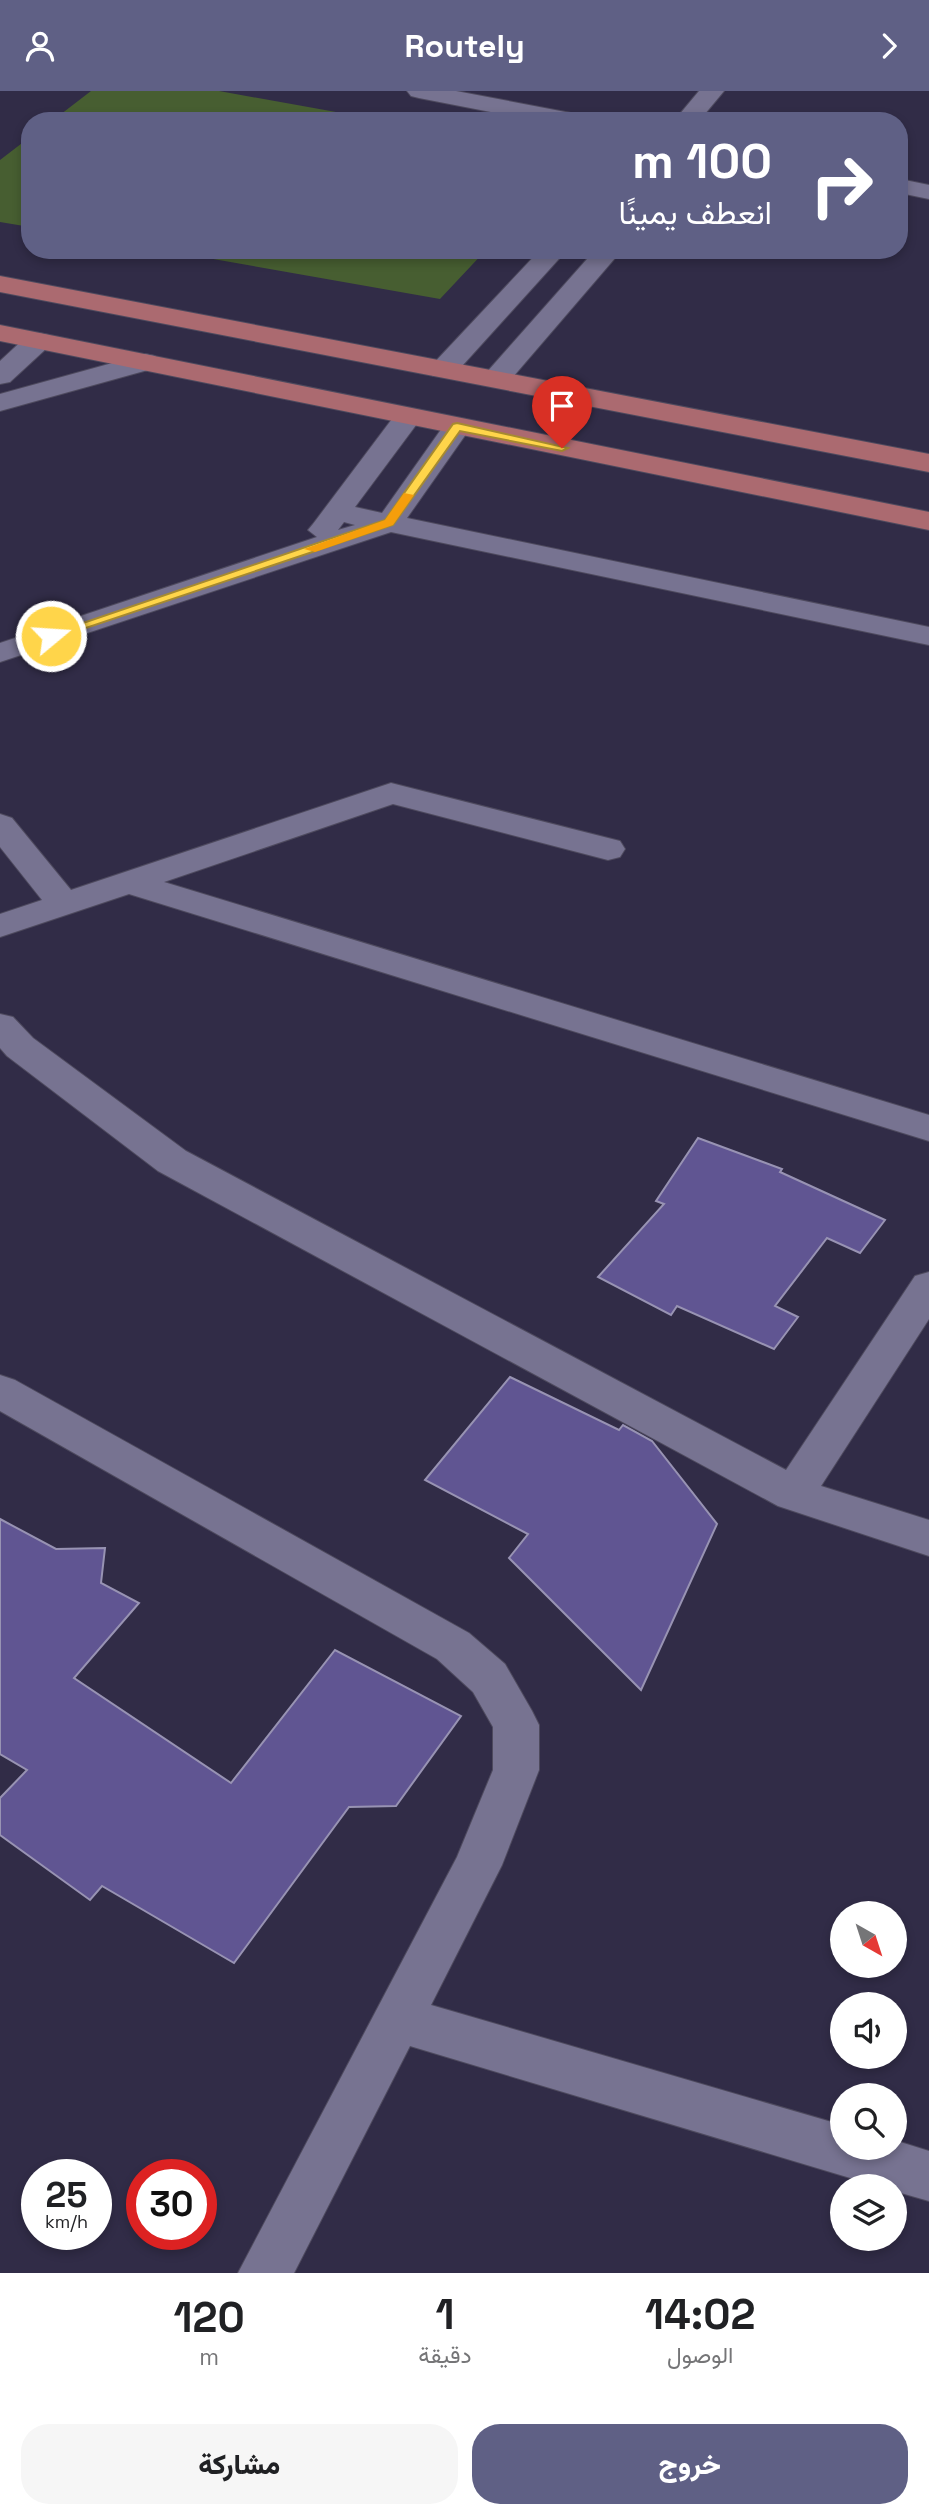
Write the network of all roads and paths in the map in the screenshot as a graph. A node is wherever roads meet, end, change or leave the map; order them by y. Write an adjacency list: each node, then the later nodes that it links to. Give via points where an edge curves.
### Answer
1 (419, 91): 3 (street)
2 (712, 91): 4 (street)
3 (529, 112)
4 (694, 112)
5 (546, 259): 11 (street)
6 (601, 259): 13 (street)
7 (0, 284): 11 (main road)
8 (0, 333): 9 (main road)
9 (38, 341): 10 (main road); 12 (street)
10 (145, 362): 14 (street); 15 (main road)
11 (443, 370): 13 (main road)
12 (0, 376)
13 (497, 378): 17 (main road)
14 (0, 403)
15 (408, 417): 16 (main road); 18 (street)
16 (457, 427): 19 (main road); 20 (street)
17 (929, 463)
18 (337, 512): 20 (street); 21 (street)
19 (929, 521)
20 (389, 523): 21 (street); 22 (street)
21 (307, 550): 23 (street)
22 (929, 636)
23 (0, 653)
24 (0, 825): 27 (street)
25 (608, 849): 26 (street, via 391,793)
26 (130, 883): 27 (street); 30 (street)
27 (65, 905): 28 (street)
28 (0, 926)
29 (0, 1026): 33 (street, via 20,1047 172,1161)
30 (929, 1128)
31 (929, 1287): 33 (street)
32 (0, 1391): 35 (street, via 453,1646 489,1678 516,1725 516,1770 478,1865)
33 (793, 1494): 34 (street)
34 (929, 1538)
35 (398, 2018): 36 (street); 37 (street)
36 (929, 2176)
37 (265, 2273)

